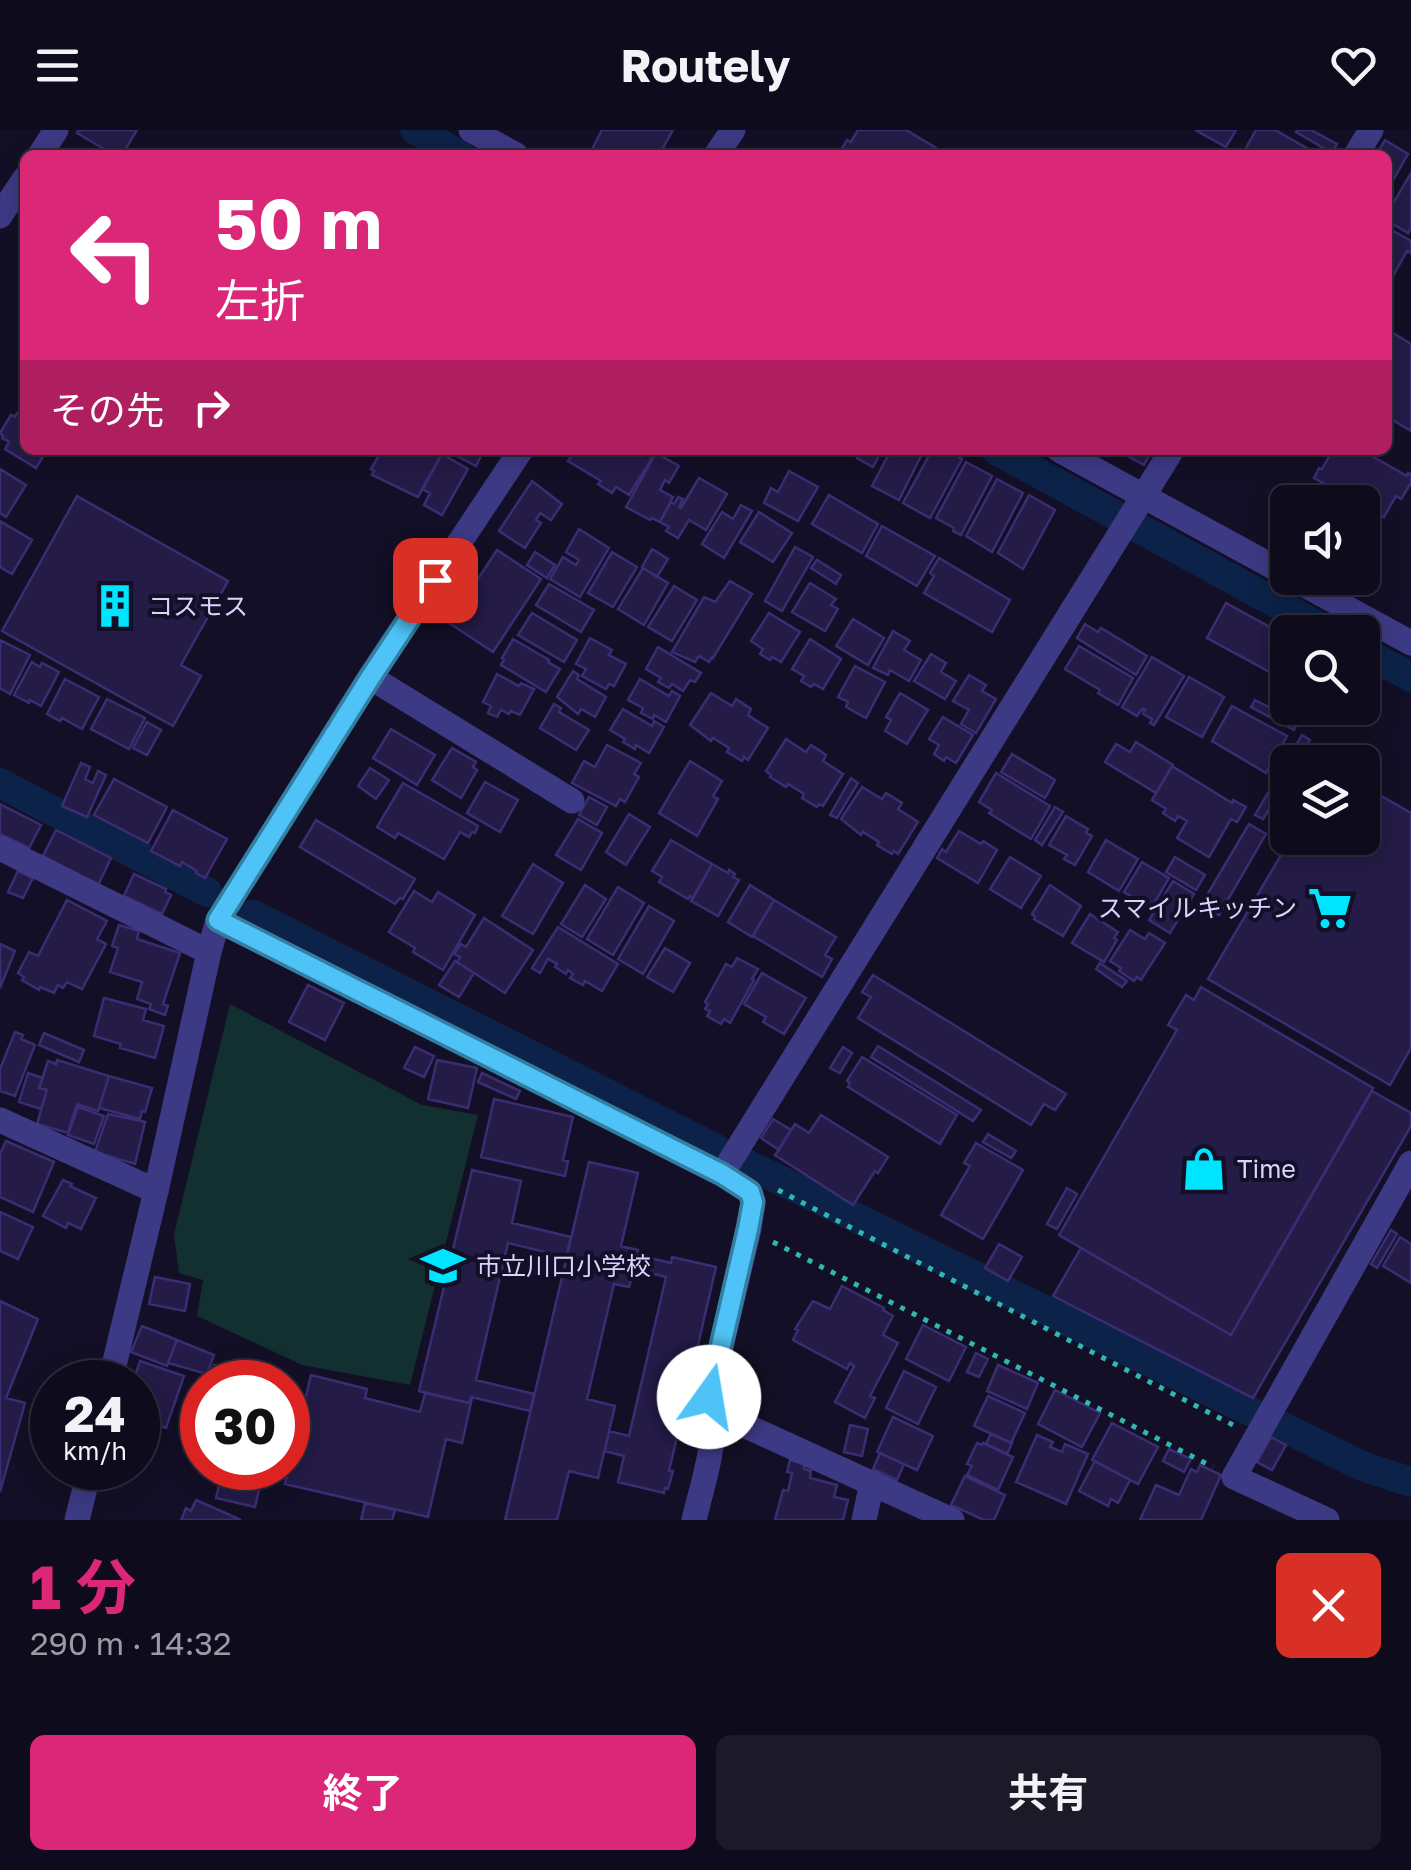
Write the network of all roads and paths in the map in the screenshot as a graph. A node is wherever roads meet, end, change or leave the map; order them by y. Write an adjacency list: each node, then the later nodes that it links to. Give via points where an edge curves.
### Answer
1 (471, 130): 2 (street)
2 (507, 150)
3 (20, 186): 4 (street)
4 (0, 216)
5 (518, 455): 12 (street)
6 (1065, 455): 8 (street)
7 (1169, 455): 8 (street)
8 (1134, 512): 9 (street); 19 (street)
9 (1270, 568)
10 (1324, 595): 11 (street)
11 (1411, 643)
12 (370, 678): 13 (street); 15 (street)
13 (572, 801)
14 (0, 848): 16 (street)
15 (218, 920): 16 (street); 19 (street)
16 (209, 952): 20 (street)
17 (0, 1120): 20 (street)
18 (1411, 1163): 25 (street)
19 (722, 1174): 21 (street)
20 (156, 1192): 23 (street)
21 (750, 1192): 22 (street); 25 (path, via 765,1183)
22 (748, 1229): 24 (street, via 709,1397); 26 (path)
23 (115, 1360)
24 (713, 1412): 27 (street); 30 (street)
25 (1256, 1437): 26 (street)
26 (1234, 1478): 33 (street)
27 (872, 1483): 31 (street); 32 (street)
28 (84, 1490): 29 (street)
29 (77, 1520)
30 (694, 1520)
31 (864, 1520)
32 (952, 1520)
33 (1328, 1520)

